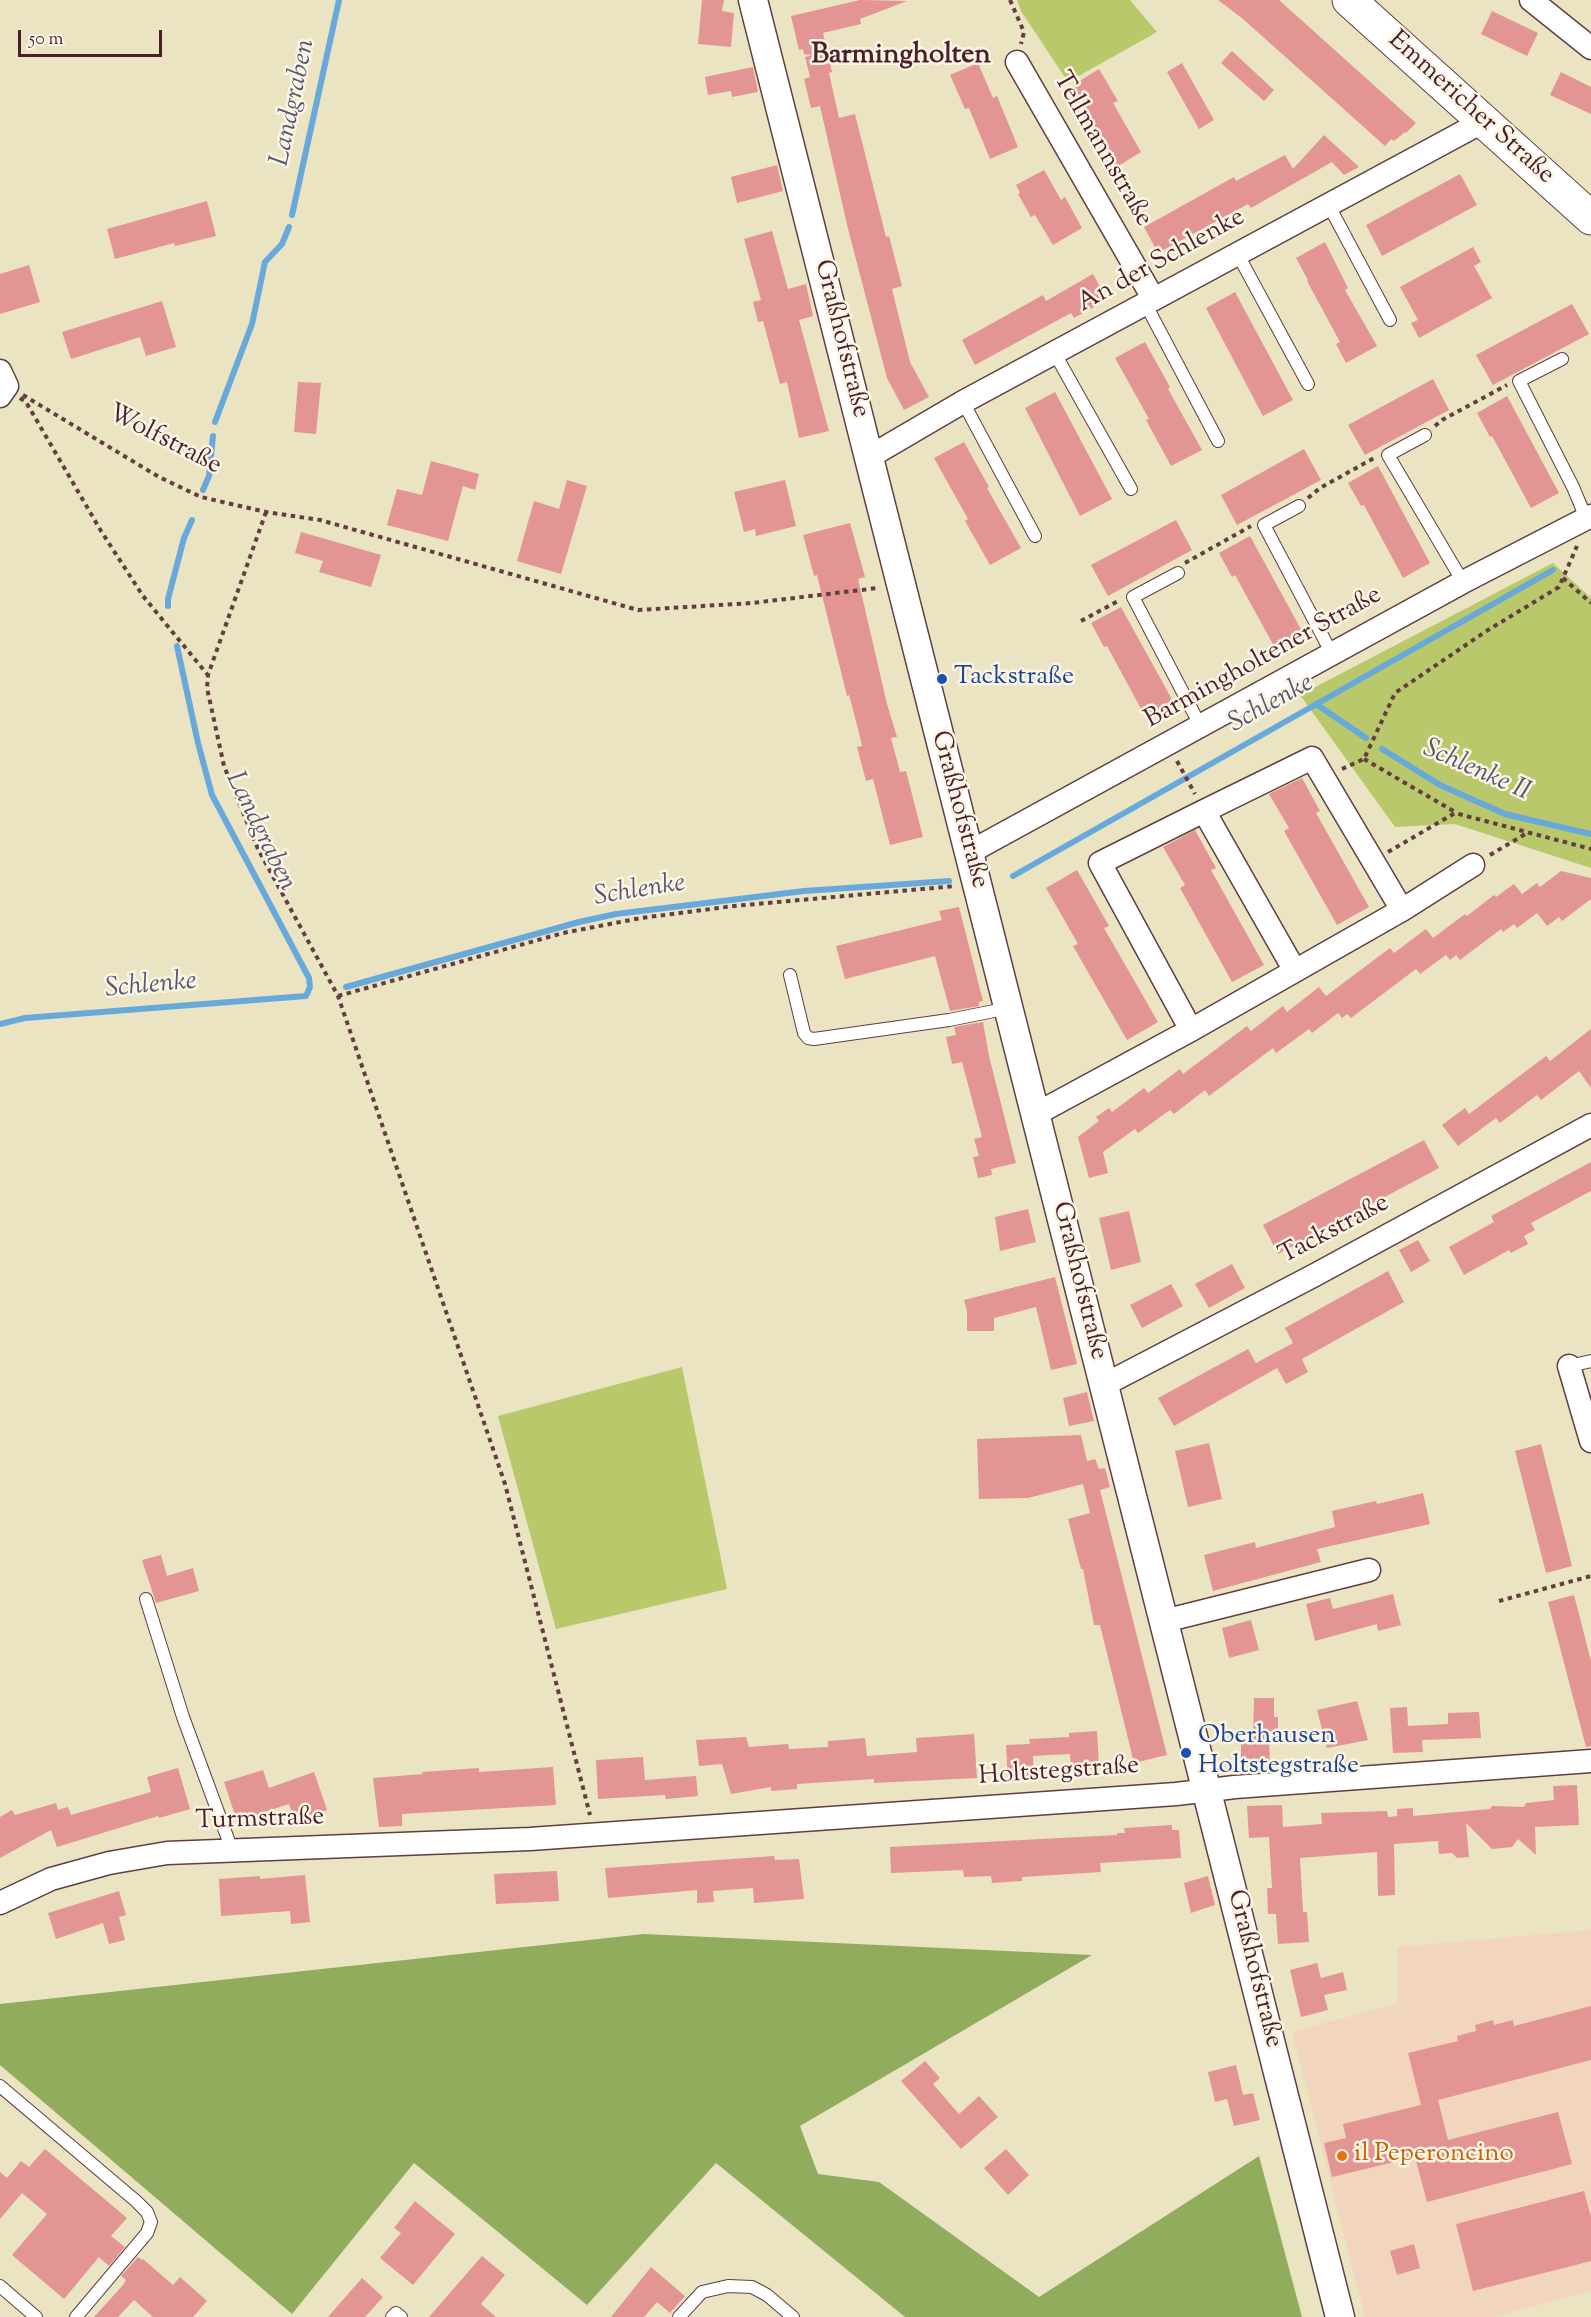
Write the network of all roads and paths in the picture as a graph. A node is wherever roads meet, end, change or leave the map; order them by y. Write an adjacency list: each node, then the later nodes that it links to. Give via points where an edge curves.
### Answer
1 (753, 0): 22 (street, Graßhofstraße)
2 (1010, 0): 6 (path, via 1024,32)
3 (1349, 0): 7 (main road, Emmericher Straße)
4 (1531, 0): 5 (street)
5 (1591, 48)
6 (1017, 62): 11 (street, Tellmannstraße)
7 (1484, 121): 8 (street, An der Schlenke); 9 (main road, Emmericher Straße)
8 (1328, 204): 10 (street, An der Schlenke); 12 (lane)
9 (1591, 218)
10 (1237, 253): 11 (street, An der Schlenke); 17 (lane)
11 (1149, 301): 13 (street, An der Schlenke); 20 (lane)
12 (1390, 320)
13 (1054, 352): 18 (street, An der Schlenke); 23 (lane)
14 (1562, 359): 15 (lane)
15 (1519, 381): 19 (path, via 1442,420); 26 (lane)
16 (2, 384): 25 (path, Wolfstraße, via 159,477 201,497); 37 (path, via 26,402 143,596)
17 (1308, 384)
18 (963, 402): 22 (street, An der Schlenke); 28 (lane)
19 (1425, 435): 21 (lane)
20 (1218, 441)
21 (1388, 454): 24 (path, via 1320,488); 31 (lane)
22 (870, 457): 32 (street, Graßhofstraße)
23 (1131, 489)
24 (1299, 506): 27 (lane)
25 (266, 512): 32 (path, Wolfstraße, via 320,520 638,610 751,603); 37 (path)
26 (1585, 519): 30 (path); 31 (street, Barmingholtener Straße)
27 (1264, 525): 29 (path, via 1250,526 1187,560); 36 (lane)
28 (1035, 536)
29 (1178, 573): 33 (lane)
30 (1563, 578): 34 (path); 39 (path, via 1559,587 1395,693)
31 (1463, 582): 36 (street, Barmingholtener Straße)
32 (901, 585): 46 (street, Graßhofstraße)
33 (1132, 597): 35 (path, via 1117,600); 38 (lane)
34 (1591, 603)
35 (1081, 621)
36 (1332, 654): 38 (street, Barmingholtener Straße)
37 (208, 675): 53 (path, via 207,688 224,766 258,849)
38 (1201, 727): 46 (street, Barmingholtener Straße)
39 (1364, 759): 41 (path); 43 (path)
40 (1182, 770): 42 (path)
41 (1324, 777): 42 (street, via 1312,758); 47 (street)
42 (1200, 804): 51 (street); 55 (street, via 1100,863)
43 (1455, 813): 44 (path); 47 (path)
44 (1528, 833): 45 (path); 48 (path)
45 (1591, 849)
46 (970, 852): 49 (street, Graßhofstraße)
47 (1373, 861): 50 (street)
48 (1473, 866): 50 (street)
49 (977, 884): 53 (path, via 641,918 563,933); 54 (street, Graßhofstraße)
50 (1402, 910): 51 (street)
51 (1295, 971): 55 (street)
52 (790, 975): 54 (lane, via 804,1034 814,1039)
53 (338, 996): 69 (path, via 505,1484)
54 (1009, 1008): 56 (street, Graßhofstraße)
55 (1191, 1030): 56 (street)
56 (1036, 1114): 60 (street, Graßhofstraße)
57 (1591, 1125): 60 (street, Tackstraße)
58 (1591, 1361): 59 (lane)
59 (1569, 1366): 61 (street)
60 (1104, 1385): 66 (street, Graßhofstraße)
61 (1591, 1441)
62 (1369, 1570): 66 (street)
63 (1591, 1576): 65 (path)
64 (146, 1599): 71 (lane)
65 (1499, 1600)
66 (1164, 1621): 68 (street, Graßhofstraße)
67 (1591, 1761): 68 (street, Holtstegstraße)
68 (1208, 1790): 69 (street, Holtstegstraße); 81 (street, Graßhofstraße)
69 (594, 1833): 70 (street, Holtstegstraße)
70 (530, 1839): 71 (street, Turmstraße)
71 (232, 1850): 72 (street, Turmstraße, via 167,1853 109,1863 51,1880)
72 (0, 1902)
73 (0, 2086): 76 (lane, via 147,2212 147,2234)
74 (0, 2286): 75 (lane)
75 (36, 2317)
76 (76, 2317)
77 (392, 2317): 78 (lane, via 396,2313)
78 (401, 2317)
79 (679, 2317): 80 (lane, via 702,2292 728,2286 752,2287)
80 (793, 2317)
81 (1340, 2317)

